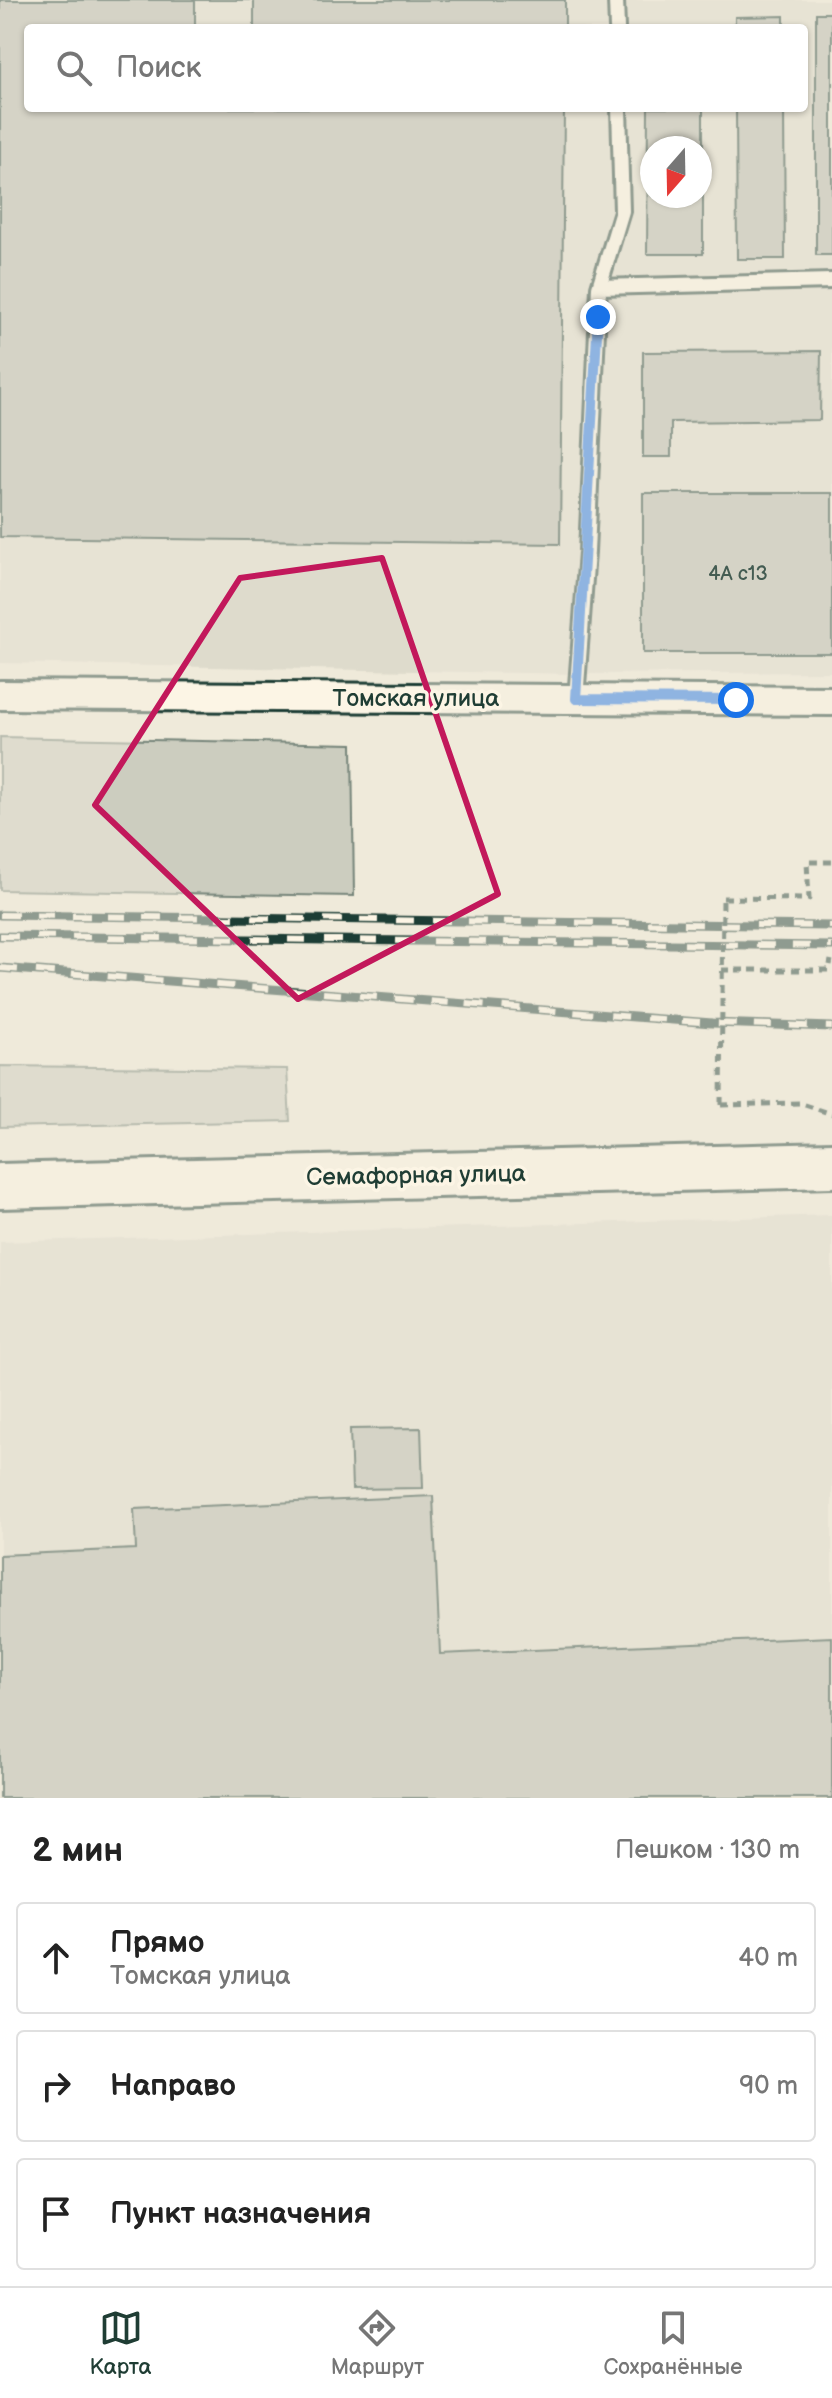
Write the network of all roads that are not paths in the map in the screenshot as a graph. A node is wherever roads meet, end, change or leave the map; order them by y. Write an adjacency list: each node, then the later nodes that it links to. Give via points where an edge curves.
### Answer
1 (616, 0): 2 (lane)
2 (617, 24)
3 (619, 112): 5 (lane, via 622,211)
4 (832, 281): 5 (lane)
5 (599, 287): 7 (lane)
6 (0, 695): 7 (street, Томская улица)
7 (576, 699): 8 (street, Томская улица)
8 (832, 701)
9 (832, 1165): 10 (highway, Семафорная улица)
10 (0, 1186)

